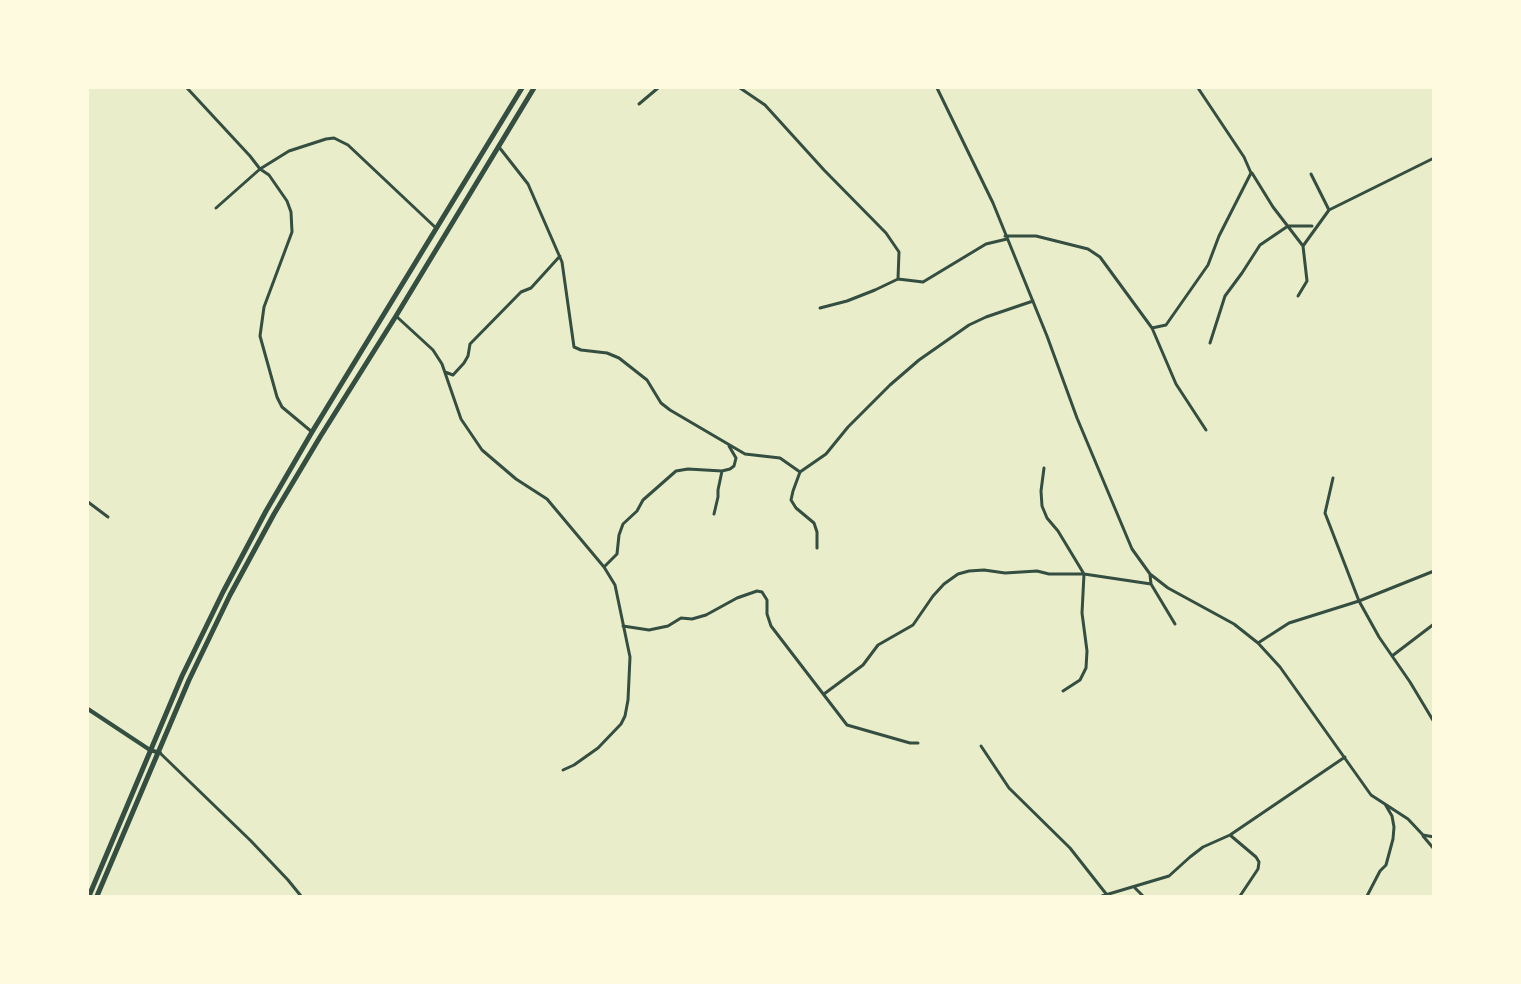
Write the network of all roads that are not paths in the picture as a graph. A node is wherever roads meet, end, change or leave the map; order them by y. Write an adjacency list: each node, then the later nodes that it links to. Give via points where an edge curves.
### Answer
1 (188, 88): 12 (street)
2 (522, 88): 19 (main road)
3 (534, 88): 9 (main road)
4 (658, 88): 8 (street)
5 (740, 88): 23 (street, via 765,105 886,233 899,252)
6 (937, 88): 20 (street)
7 (1198, 88): 13 (street, via 1244,157)
8 (639, 104)
9 (498, 147): 22 (street, via 528,184); 27 (main road)
10 (1431, 159): 11 (street); 16 (street)
11 (1434, 162)
12 (260, 169): 15 (street); 19 (street, via 289,151 334,138 348,145); 32 (street, via 269,175 292,212 292,232 261,317 262,350 282,407)
13 (1251, 173): 17 (street); 28 (street, via 1208,265 1166,324)
14 (1311, 174): 16 (street)
15 (216, 208)
16 (1329, 210): 21 (street)
17 (1288, 226): 18 (street); 21 (street); 29 (street, via 1260,245 1227,292)
18 (1312, 226)
19 (437, 228): 32 (main road)
20 (1006, 237): 23 (street, via 986,244 922,282); 25 (street); 28 (street, via 1036,236 1095,252)
21 (1303, 246): 24 (street, via 1307,281)
22 (560, 256): 30 (street, via 531,288 521,292 470,344 464,364 453,375); 33 (street, via 574,347 607,353 627,363 647,380 661,403)
23 (898, 278): 26 (street, via 847,301)
24 (1298, 296)
25 (1033, 301): 36 (street, via 969,325 919,360 848,427 826,454); 45 (street, via 1118,519 1132,549)
26 (820, 308)
27 (396, 316): 30 (street, via 433,350); 60 (main road, via 320,437 234,587 189,680)
28 (1152, 328): 31 (street, via 1176,384)
29 (1210, 343)
30 (445, 372): 42 (street, via 461,419 482,450 516,479 547,499)
31 (1206, 430)
32 (312, 432): 59 (main road, via 222,592)
33 (727, 444): 35 (street, via 736,462 730,469); 36 (street, via 745,454 780,458)
34 (1044, 468): 44 (street, via 1042,506)
35 (722, 470): 39 (street); 42 (street, via 676,471 643,500 623,524 617,554)
36 (800, 472): 41 (street, via 792,500 796,508 814,523)
37 (1333, 478): 47 (street, via 1325,512)
38 (88, 502): 40 (street)
39 (714, 514)
40 (108, 517)
41 (817, 548)
42 (604, 567): 50 (street, via 615,585)
43 (1434, 571): 47 (street)
44 (1084, 574): 46 (street); 53 (street, via 1082,613 1086,668 1080,680); 54 (street, via 984,570 958,574 933,596 913,625 878,645 863,665)
45 (1150, 574): 46 (street); 51 (street, via 1168,588 1234,624)
46 (1151, 584): 48 (street)
47 (1359, 602): 51 (street, via 1289,624); 52 (street)
48 (1175, 624)
49 (1434, 624): 52 (street)
50 (622, 626): 54 (street, via 649,630 668,626 681,618 706,615 737,598 762,592 767,600 770,626); 62 (street, via 630,657 625,716 598,748)
51 (1258, 643): 61 (street, via 1280,667)
52 (1392, 656): 56 (street)
53 (1063, 691)
54 (824, 694): 57 (street, via 849,726)
55 (88, 708): 59 (street)
56 (1434, 722)
57 (918, 743)
58 (981, 746): 69 (street, via 1009,788 1070,848)
59 (150, 750): 60 (street); 70 (main road)
60 (160, 753): 71 (main road); 72 (street, via 251,841)
61 (1345, 757): 63 (street, via 1371,795); 64 (street)
62 (563, 770)
63 (1385, 803): 65 (street, via 1408,819); 76 (street, via 1392,816 1393,840 1386,865)
64 (1230, 835): 68 (street, via 1204,847 1168,876); 75 (street, via 1259,862 1258,869)
65 (1422, 835): 66 (street); 67 (street)
66 (1434, 837)
67 (1434, 849)
68 (1135, 888): 69 (street); 74 (street)
69 (1107, 894): 73 (street)
70 (89, 896)
71 (97, 896)
72 (301, 896)
73 (1102, 896)
74 (1143, 896)
75 (1240, 896)
76 (1366, 896)

